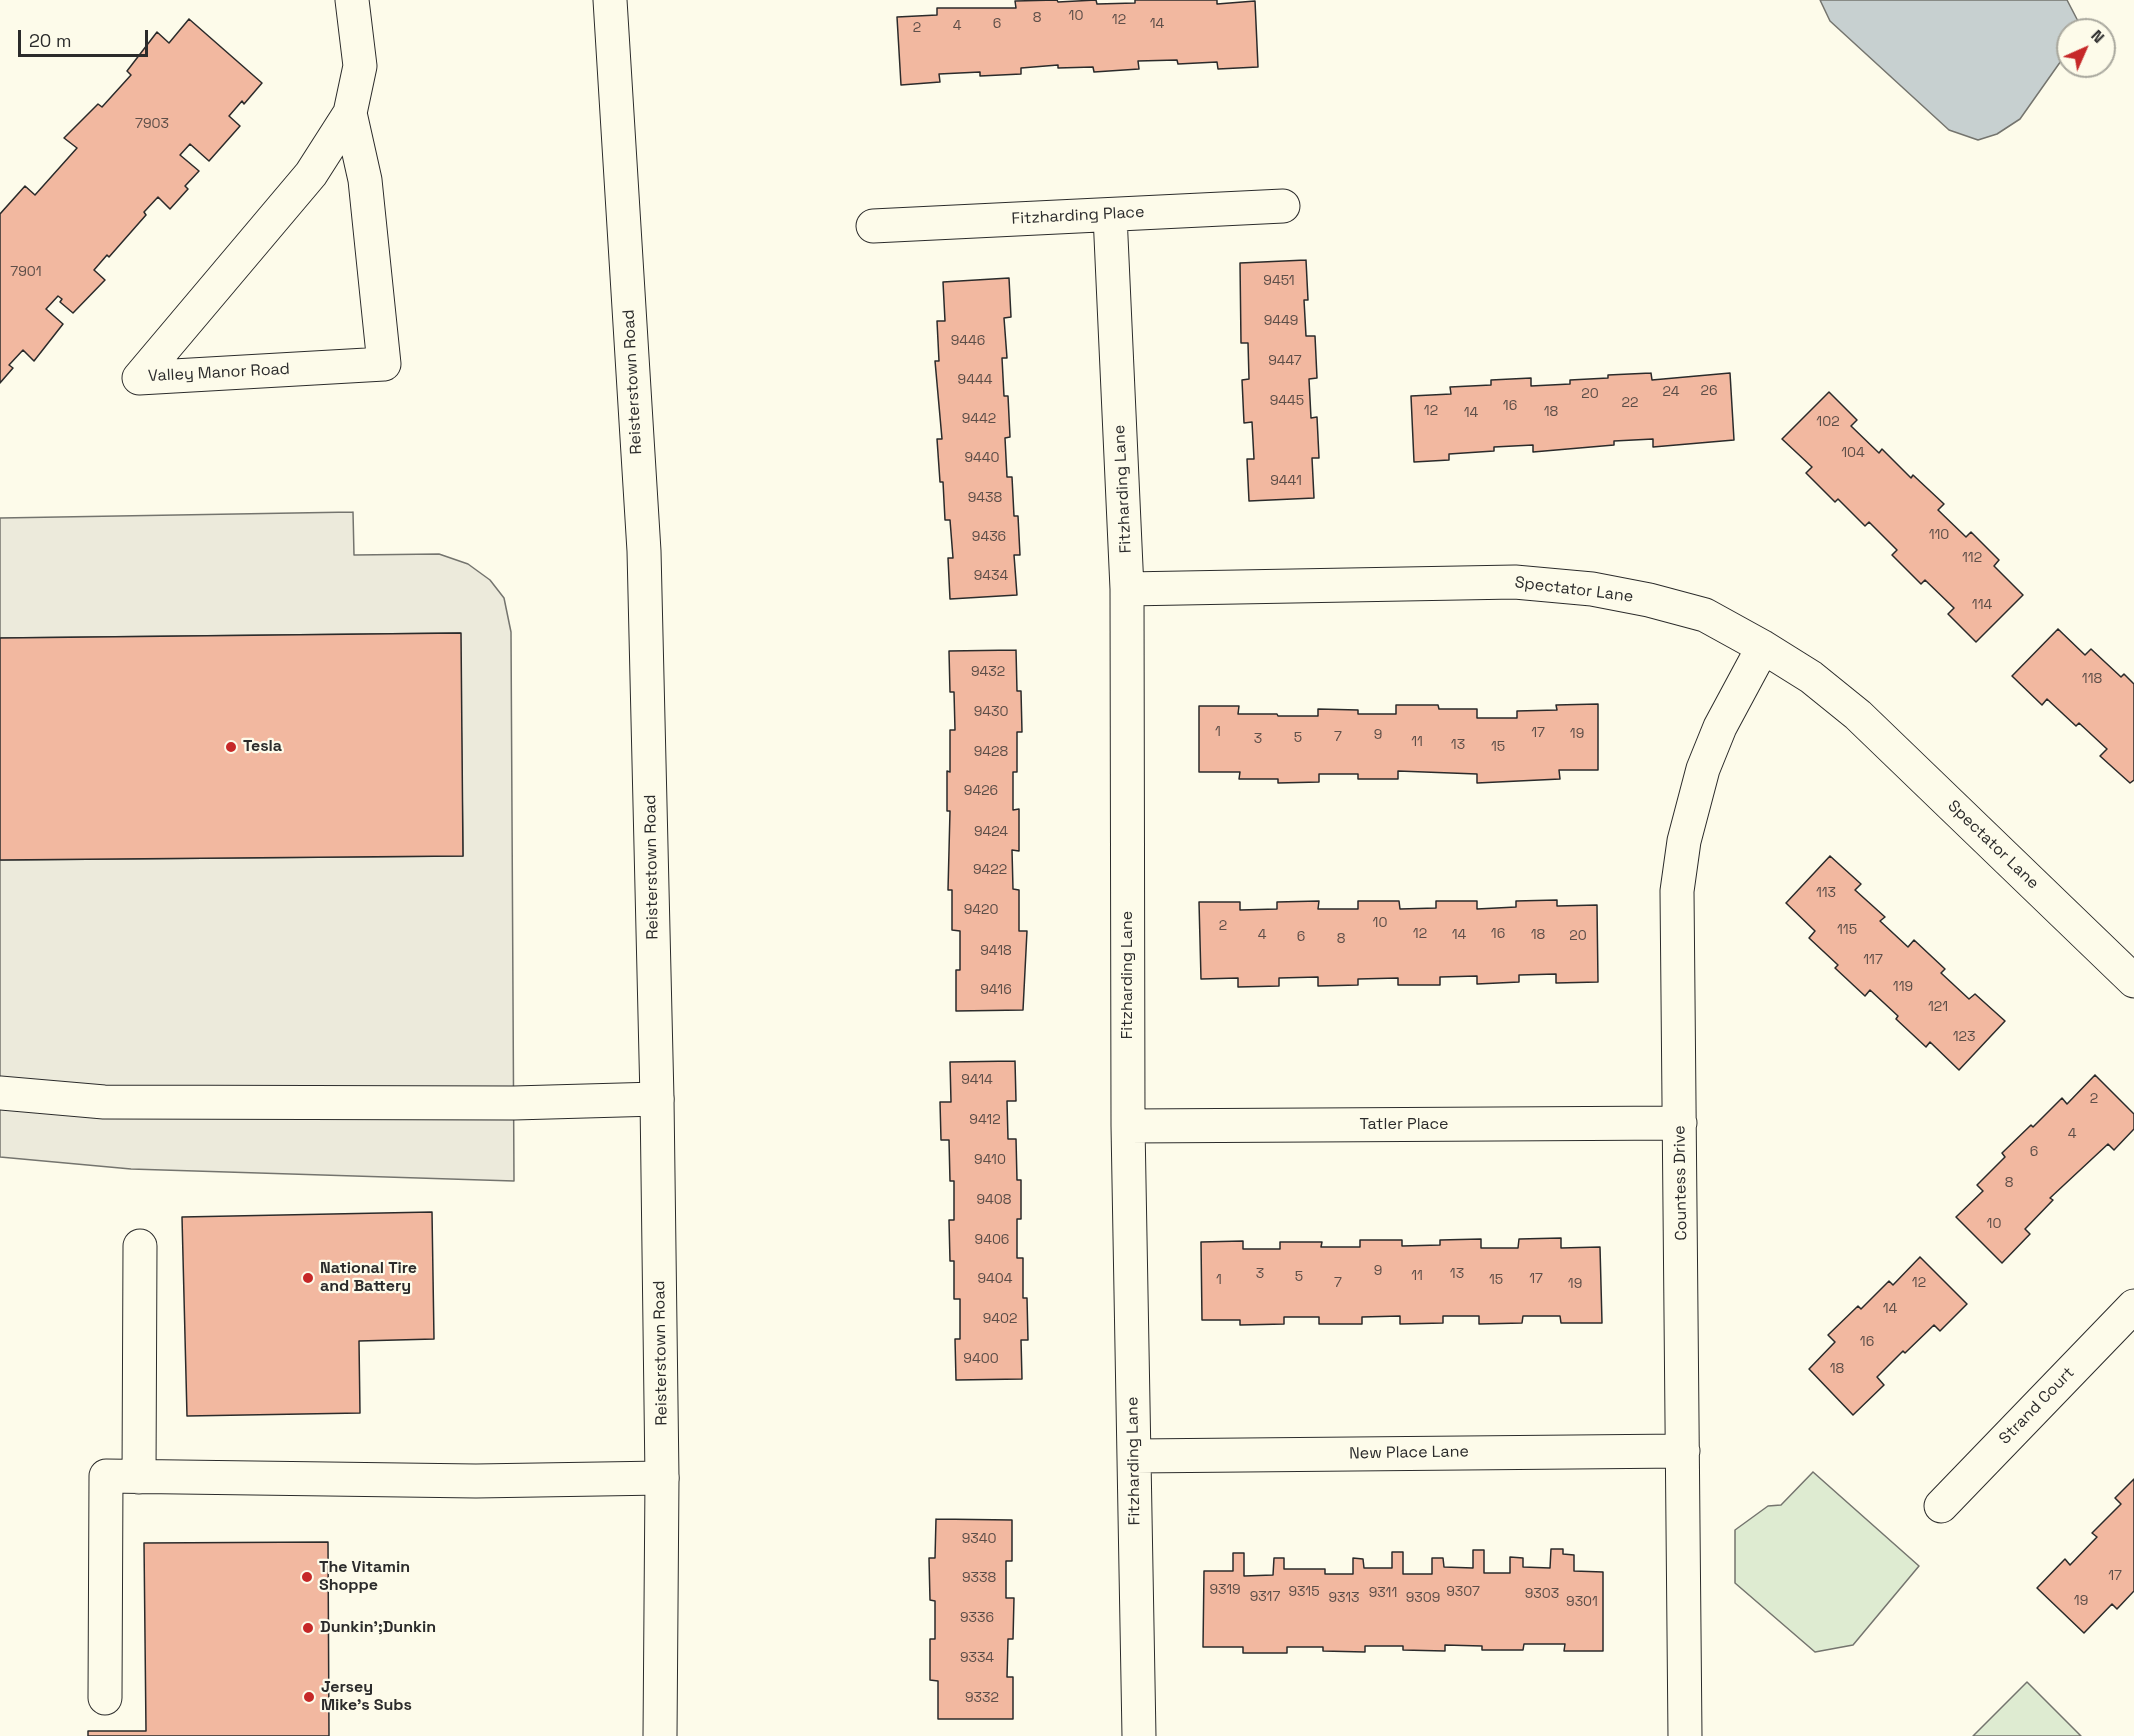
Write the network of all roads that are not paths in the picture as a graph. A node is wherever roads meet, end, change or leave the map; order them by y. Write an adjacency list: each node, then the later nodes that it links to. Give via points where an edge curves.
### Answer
1 (352, 0): 3 (street, Valley Manor Road, via 360,66)
2 (610, 0): 11 (street, Reisterstown Road, via 644,551)
3 (350, 113): 3 (street, Valley Manor Road, via 365,180 384,364 139,378 311,174)
4 (1283, 206): 5 (street, Fitzharding Place)
5 (1110, 215): 6 (street, Fitzharding Place); 7 (street, Fitzharding Lane)
6 (873, 225)
7 (1127, 589): 8 (street, Spectator Lane, via 1515,582 1592,589 1649,600 1705,615); 13 (street, Fitzharding Lane)
8 (1763, 646): 9 (street, Spectator Lane, via 1858,715); 12 (street, Countess Drive, via 1720,727 1703,769 1684,841 1677,891)
9 (2134, 981)
10 (0, 1093): 11 (street, via 104,1102)
11 (657, 1100): 19 (street, Reisterstown Road)
12 (1680, 1123): 13 (street, Tatler Place); 16 (street, Countess Drive)
13 (1128, 1126): 17 (street, Fitzharding Lane)
14 (140, 1246): 18 (street)
15 (2134, 1306): 20 (street, Strand Court)
16 (1683, 1450): 17 (street, New Place Lane); 24 (street, Countess Drive)
17 (1134, 1456): 23 (street, Fitzharding Lane)
18 (139, 1477): 19 (street, via 476,1481); 21 (street, via 106,1476)
19 (662, 1478): 22 (street, Reisterstown Road)
20 (1941, 1506)
21 (105, 1698)
22 (660, 1736)
23 (1139, 1736)
24 (1685, 1736)

